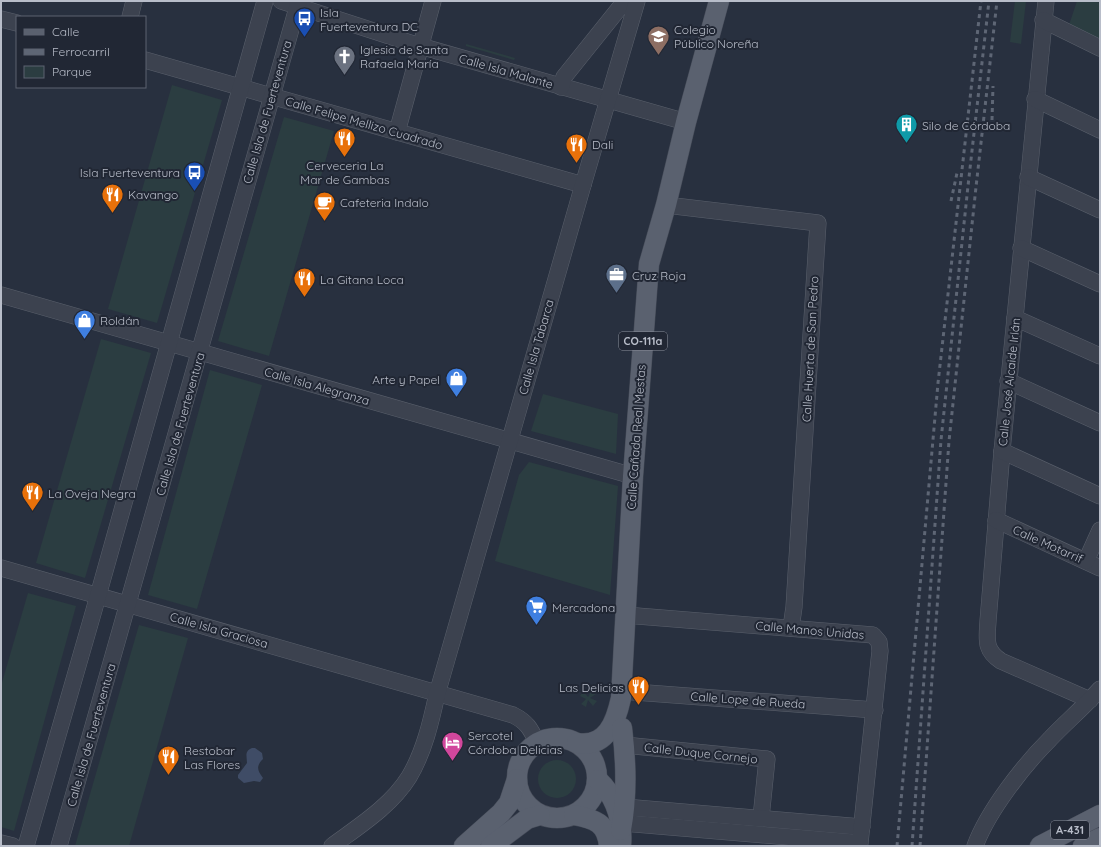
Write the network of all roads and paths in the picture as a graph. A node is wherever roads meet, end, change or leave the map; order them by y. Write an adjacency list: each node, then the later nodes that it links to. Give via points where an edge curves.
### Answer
1 (134, 1): 10 (street)
2 (265, 1): 17 (street)
3 (281, 1): 9 (street, Calle Isla Malante)
4 (433, 1): 14 (street)
5 (625, 1): 18 (street, via 564,77)
6 (637, 1): 21 (street, Calle Isla Tabarca)
7 (719, 1): 22 (main road, Calle Cañada Real Mestas / CO-111a)
8 (1046, 1): 12 (street, Calle José Alcaide Irlán)
9 (298, 4): 14 (street, Calle Isla Malante); 19 (street, Calle Isla de Fuerteventura)
10 (130, 16)
11 (1, 19): 13 (street)
12 (1043, 20): 15 (street); 20 (street, Calle José Alcaide Irlán)
13 (16, 24)
14 (420, 46): 18 (street, Calle Isla Malante); 24 (street)
15 (1100, 48)
16 (146, 60): 17 (street, Calle Felipe Mellizo Cuadrado)
17 (240, 87): 19 (street, Calle Felipe Mellizo Cuadrado); 33 (street)
18 (561, 87): 21 (street, Calle Isla Malante)
19 (271, 96): 24 (street, Calle Felipe Mellizo Cuadrado); 34 (street, Calle Isla de Fuerteventura)
20 (1035, 99): 23 (street); 25 (street, Calle José Alcaide Irlán)
21 (608, 100): 22 (street, Calle Isla Malante); 26 (street, Calle Isla Tabarca)
22 (686, 122): 27 (main road, Calle Cañada Real Mestas / CO-111a)
23 (1100, 130)
24 (397, 132): 26 (street, Calle Felipe Mellizo Cuadrado)
25 (1028, 177): 28 (street); 29 (street, Calle José Alcaide Irlán)
26 (582, 185): 38 (street, Calle Isla Tabarca)
27 (666, 204): 40 (main road, Calle Cañada Real Mestas / CO-111a, via 649,264); 49 (street, Calle Huerta de San Pedro, via 818,224)
28 (1100, 210)
29 (1021, 248): 30 (street); 32 (street, Calle José Alcaide Irlán)
30 (1100, 284)
31 (1, 295): 33 (street, Calle Isla Alegranza)
32 (1015, 318): 35 (street); 36 (street, Calle José Alcaide Irlán)
33 (169, 344): 34 (street, Calle Isla Alegranza); 46 (street)
34 (200, 352): 38 (street, Calle Isla Alegranza); 47 (street, Calle Isla de Fuerteventura)
35 (1100, 356)
36 (1008, 381): 37 (street); 39 (street, Calle José Alcaide Irlán)
37 (1100, 423)
38 (509, 442): 40 (street, Calle Isla Alegranza); 51 (street, Calle Isla Tabarca)
39 (1002, 451): 41 (street); 42 (street, Calle José Alcaide Irlán)
40 (633, 476): 48 (main road, Calle Cañada Real Mestas / CO-111a)
41 (1100, 496)
42 (996, 520): 44 (street, Calle Motarrif); 52 (street, Calle José Alcaide Irlán, via 988,621 989,650 1001,661)
43 (1100, 530): 44 (street)
44 (1093, 564)
45 (1, 568): 46 (street, Calle Isla Graciosa)
46 (98, 595): 47 (street, Calle Isla Graciosa); 68 (street)
47 (127, 604): 51 (street, Calle Isla Graciosa); 69 (street, Calle Isla de Fuerteventura)
48 (625, 614): 49 (street, Calle Manos Unidas); 50 (main road, Calle Cañada Real Mestas / CO-111a)
49 (791, 628): 53 (street, Calle Manos Unidas, via 873,635 879,642 880,650)
50 (621, 691): 53 (street, Calle Lope de Rueda); 54 (main road, Calle Cañada Real Mestas); 56 (main road, Calle Cañada Real Mestas, via 615,721 605,736 590,743)
51 (437, 694): 55 (street, Calle Isla Graciosa, via 513,715 530,728); 70 (street, Calle Isla Tabarca, via 422,751 409,778 375,814)
52 (1095, 695): 74 (street, via 1049,740 1016,779 987,819)
53 (875, 710): 64 (street, Calle Manos Unidas)
54 (623, 736): 58 (main road, Calle Cañada Real Mestas, via 611,763); 62 (street, Calle Duque Cornejo, via 767,759); 63 (main road)
55 (537, 743): 56 (main road, via 557,737); 57 (main road, via 520,762)
56 (577, 743): 58 (main road, via 586,749 592,758 597,768)
57 (517, 779): 59 (main road, via 518,788 526,804); 71 (main road, via 509,803 502,813)
58 (598, 779): 60 (main road, via 591,800 584,809); 63 (main road, via 612,797)
59 (540, 814): 60 (main road, via 551,818); 72 (main road, via 527,819)
60 (574, 815): 73 (main road, via 590,818 605,828)
61 (1100, 815): 75 (main road, A-431)
62 (762, 818): 63 (street); 64 (street)
63 (622, 826): 64 (street, Calle Manos Unidas, via 860,843)
64 (862, 827)
65 (1100, 838): 76 (main road, A-431)
66 (1, 843): 67 (street)
67 (13, 846)
68 (26, 846)
69 (59, 846)
70 (332, 846)
71 (464, 846)
72 (491, 846)
73 (609, 846)
74 (975, 846)
75 (1040, 846)
76 (1083, 846)

